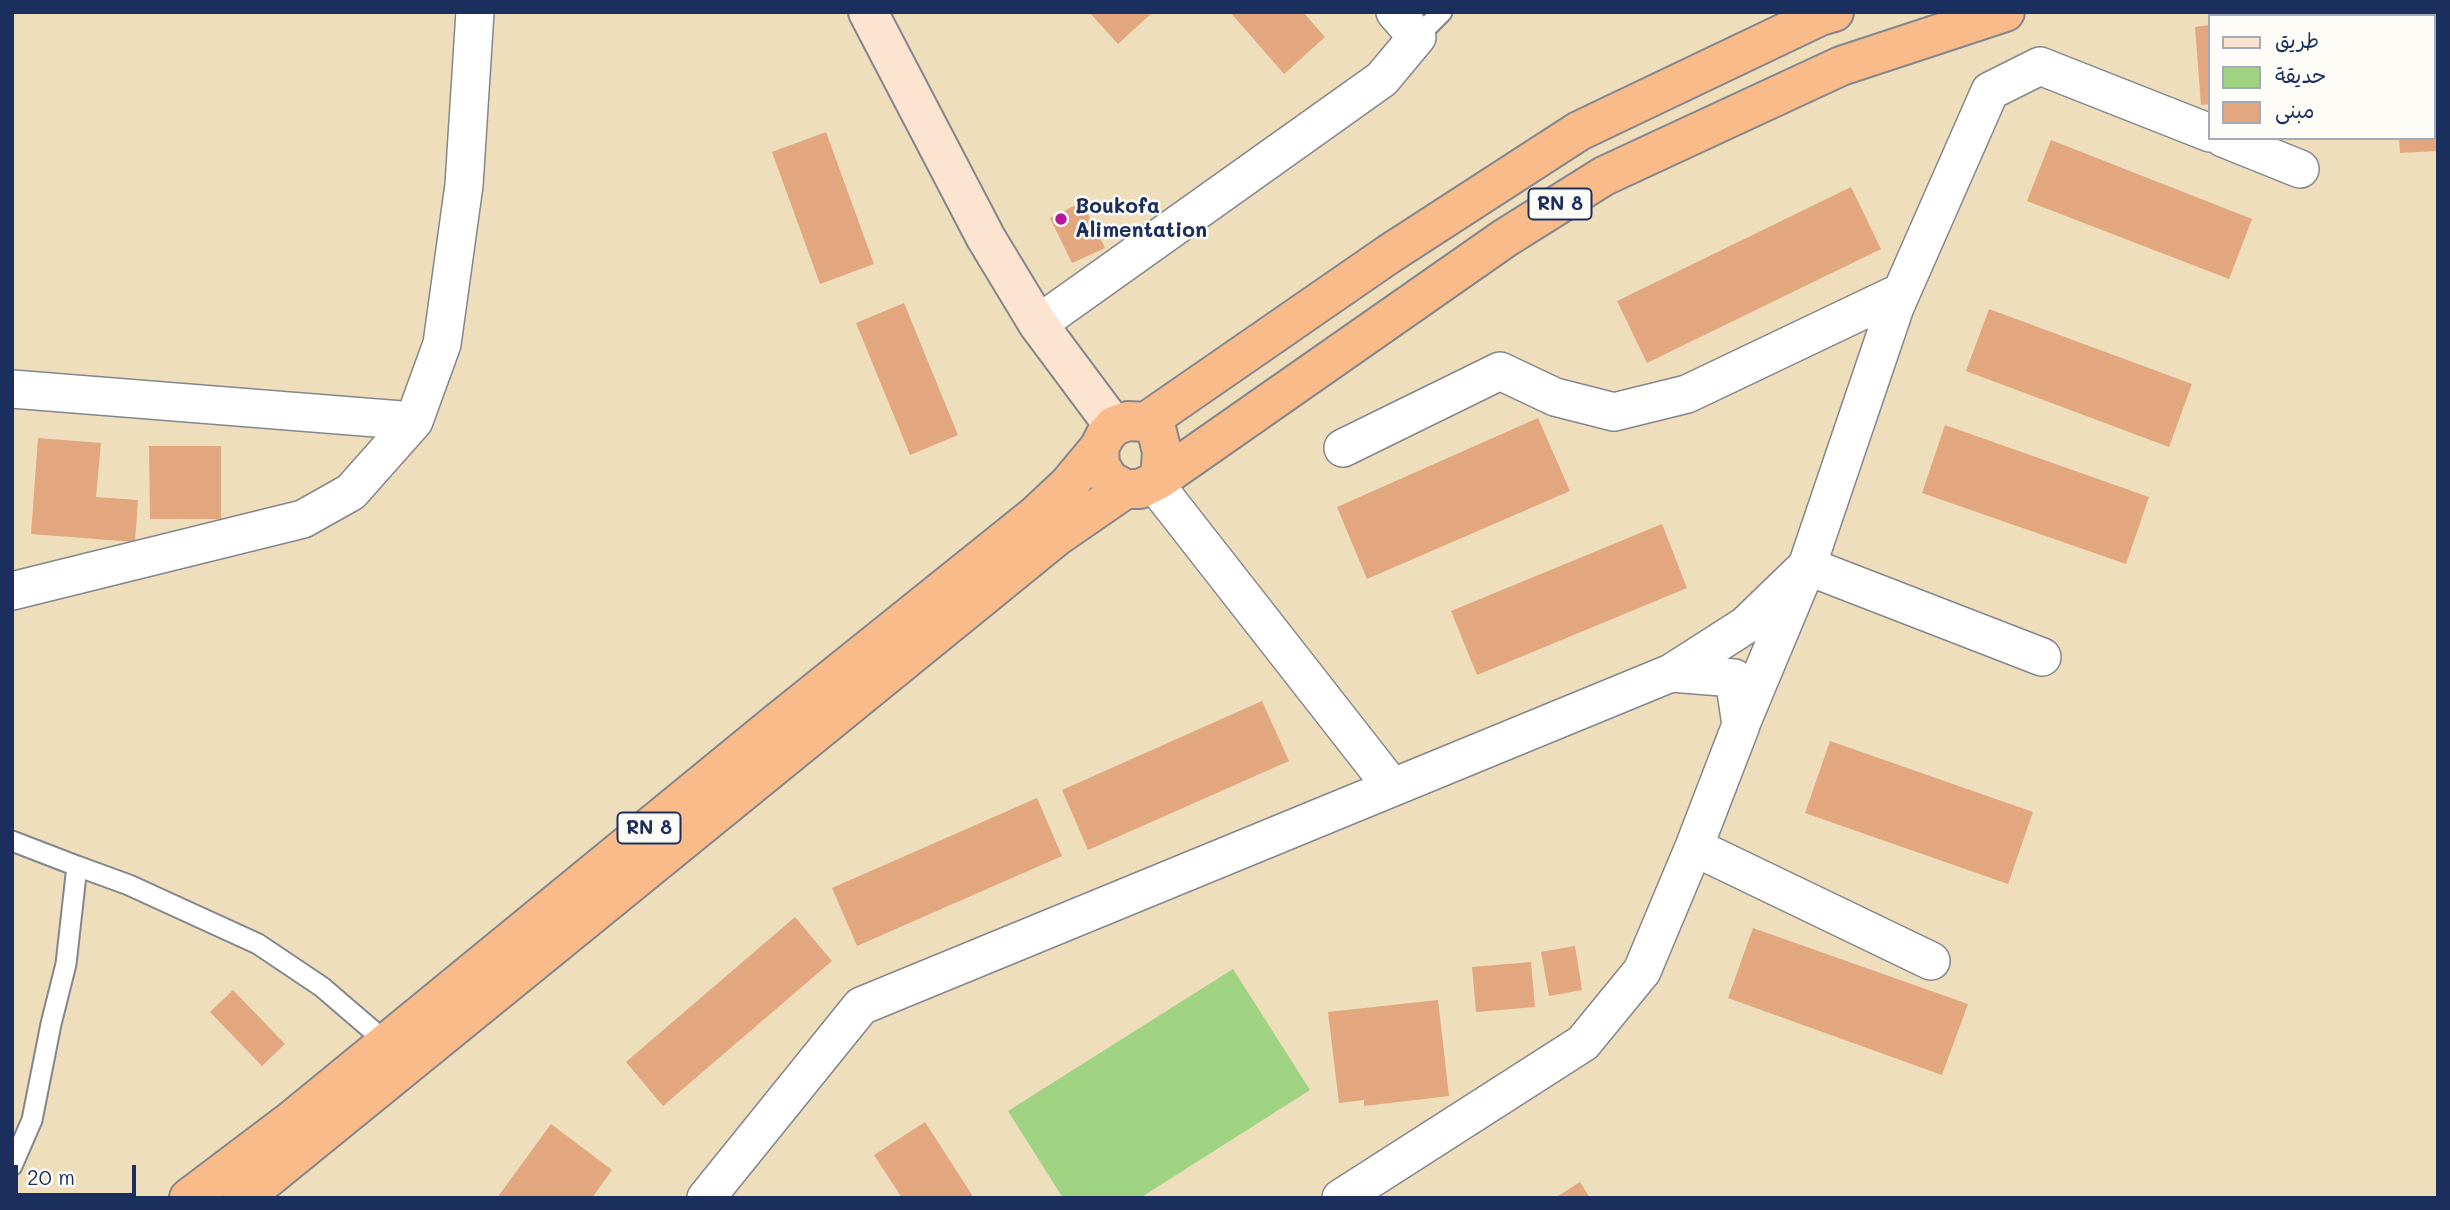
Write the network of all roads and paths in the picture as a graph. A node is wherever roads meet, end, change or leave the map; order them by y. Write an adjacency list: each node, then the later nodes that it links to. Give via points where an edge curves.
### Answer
1 (475, 12): 12 (street, via 464,185 442,344)
2 (868, 12): 10 (main road, via 986,238)
3 (1834, 12): 13 (highway, RN 8, via 1579,131)
4 (2004, 12): 15 (highway, RN 8, via 1841,66 1604,176 1505,238)
5 (1418, 21): 10 (street, via 1382,79)
6 (2208, 132): 9 (street, via 2040,65 1990,91)
7 (2228, 140): 8 (street)
8 (2300, 169)
9 (1901, 292): 14 (street, via 1687,394 1614,412 1555,397 1500,371); 16 (street)
10 (1038, 324): 13 (main road)
11 (12, 389): 12 (street)
12 (414, 421): 17 (street, via 351,492 303,519)
13 (1120, 432): 15 (highway, via 1100,466 1109,480); 15 (highway, via 1156,428 1162,452); 26 (highway, RN 8, via 1037,515)
14 (1343, 448)
15 (1146, 483): 21 (street); 29 (highway, RN 8, via 1057,536)
16 (1807, 566): 18 (street); 19 (street, via 1746,625); 20 (street)
17 (12, 591)
18 (2042, 657)
19 (1671, 673): 20 (street, via 1734,678); 21 (street)
20 (1741, 725): 23 (street)
21 (1392, 787): 30 (street, via 861,1006)
22 (12, 841): 24 (lane)
23 (1694, 847): 25 (street); 31 (street, via 1642,971 1583,1043)
24 (77, 866): 26 (lane, via 130,884 258,944 322,987); 27 (lane, via 66,964 32,1120)
25 (1931, 961)
26 (386, 1042): 28 (highway, RN 8)
27 (12, 1166)
28 (189, 1198)
29 (243, 1198)
30 (706, 1198)
31 (1341, 1198)

